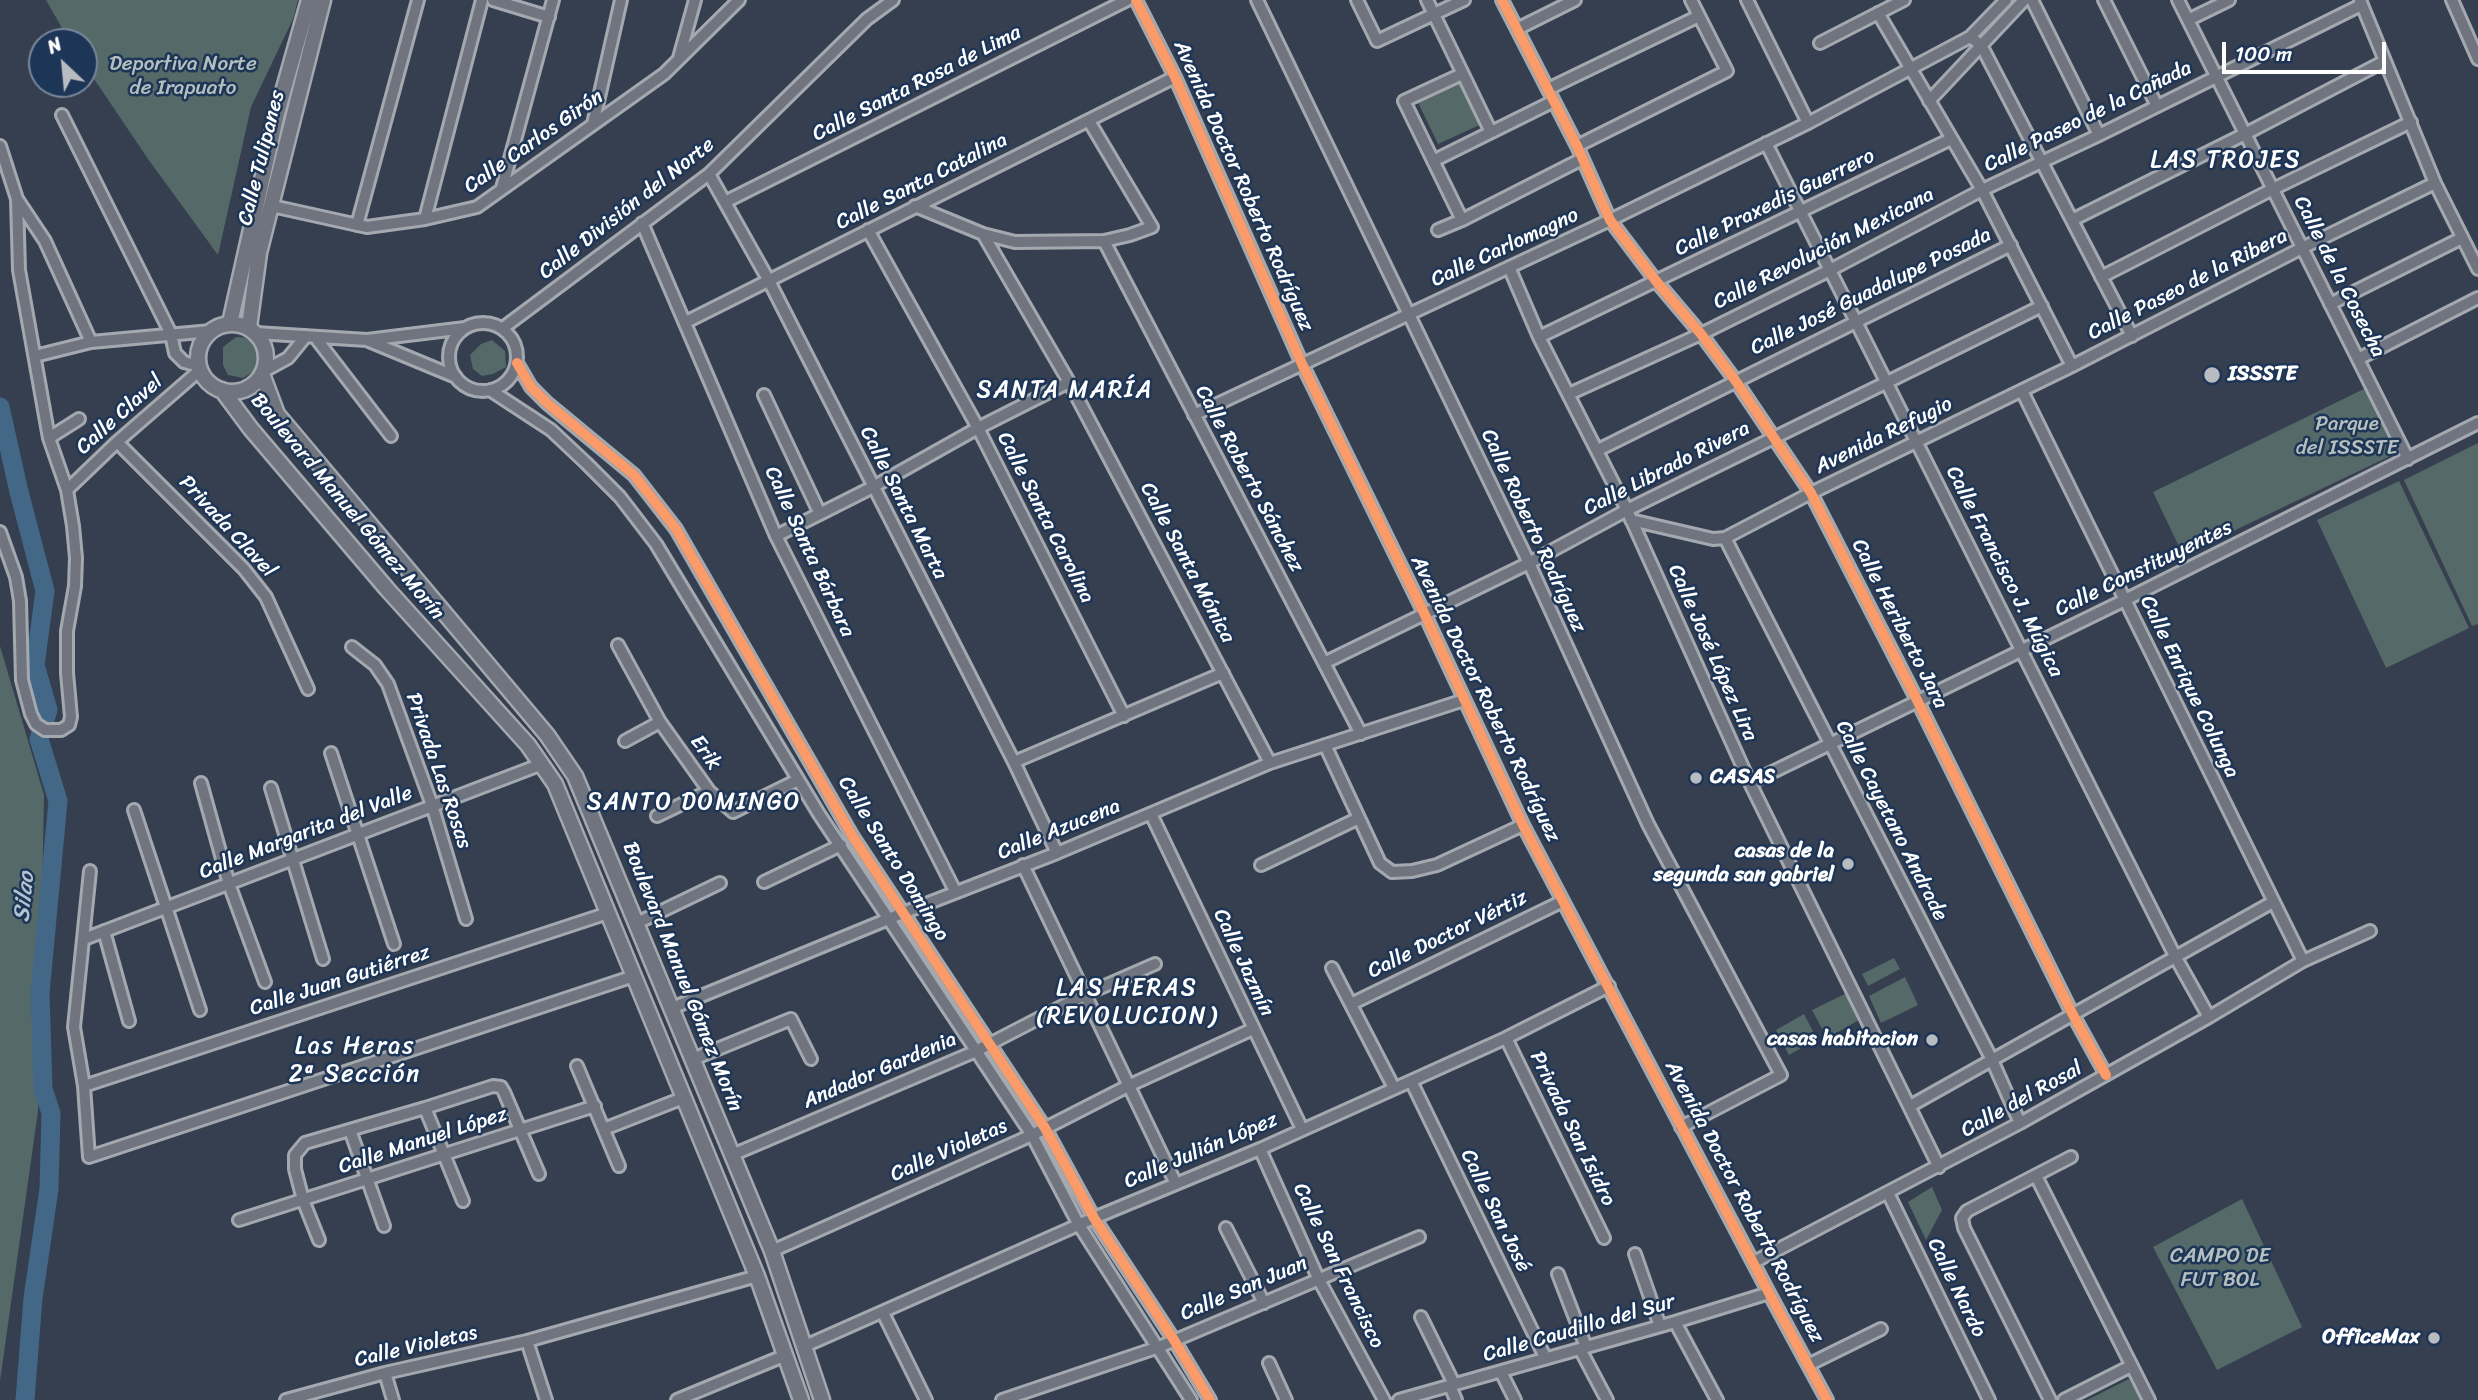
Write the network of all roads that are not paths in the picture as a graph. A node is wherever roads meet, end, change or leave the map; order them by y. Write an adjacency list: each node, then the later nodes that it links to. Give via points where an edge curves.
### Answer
1 (310, 0): 100 (main road, Calle Tulipanes, via 278,113)
2 (323, 0): 72 (main road, Calle Tulipanes)
3 (418, 0): 80 (street)
4 (482, 0): 75 (street)
5 (493, 0): 33 (street)
6 (553, 0): 33 (street)
7 (621, 0): 54 (street)
8 (695, 0): 39 (street)
9 (739, 0): 39 (street, Calle Carlos Girón)
10 (893, 0): 65 (street, Calle División del Norte, via 867,19)
11 (1127, 0): 71 (street, Calle Santa Rosa de Lima)
12 (1136, 0): 44 (street, Avenida Doctor Roberto Rodríguez)
13 (1256, 0): 97 (street, Calle Roberto Rodríguez)
14 (1357, 0): 31 (street, via 1377,41)
15 (1427, 0): 31 (street)
16 (1464, 0): 31 (street)
17 (1502, 0): 35 (street, Calle Heriberto Jara)
18 (1691, 0): 32 (street)
19 (1747, 0): 52 (street)
20 (1904, 0): 30 (street)
21 (2006, 0): 36 (street, Calle Carlomagno)
22 (2024, 0): 38 (street)
23 (2032, 0): 57 (street)
24 (2104, 0): 49 (street)
25 (2178, 0): 34 (street, Calle de la Cosecha)
26 (2229, 0): 34 (street)
27 (2452, 0): 40 (street)
28 (1569, 1): 35 (street)
29 (2360, 2): 41 (street); 45 (street, Calle Paseo de la Cañada)
30 (1878, 13): 37 (street); 42 (street)
31 (1434, 15): 43 (street)
32 (1699, 16): 46 (street); 61 (street, via 1727,71)
33 (548, 17): 67 (street)
34 (2188, 20): 45 (street, Calle de la Cosecha)
35 (1517, 29): 46 (street, Calle Heriberto Jara)
36 (1970, 37): 38 (street); 42 (street, Calle Carlomagno)
37 (1821, 43)
38 (1981, 45): 48 (street); 64 (street)
39 (679, 59): 54 (street, Calle Carlos Girón)
40 (2478, 59)
41 (2385, 61): 53 (street); 56 (street)
42 (1910, 69): 48 (street); 52 (street, Calle Carlomagno)
43 (1462, 74): 55 (street); 63 (street, via 1404,101)
44 (1175, 77): 51 (street, Calle Santa Catalina); 115 (street, Avenida Doctor Roberto Rodríguez)
45 (2216, 77): 49 (street, Calle Paseo de la Cañada); 56 (street, Calle de la Cosecha)
46 (1548, 89): 47 (street, Calle Heriberto Jara)
47 (1553, 101): 55 (street); 61 (street, Calle Heriberto Jara)
48 (1929, 101): 58 (street)
49 (2157, 106): 57 (street, Calle Paseo de la Cañada)
50 (62, 115): 105 (street)
51 (1088, 121): 73 (street, Calle Santa Catalina); 85 (street, via 1152,227)
52 (1808, 122): 59 (street, Calle Carlomagno)
53 (2411, 122): 66 (street); 68 (street)
54 (593, 124): 67 (street, Calle Carlos Girón)
55 (1492, 132): 63 (street)
56 (2245, 134): 68 (street, Calle de la Cosecha); 78 (street)
57 (2099, 135): 64 (street, Calle Paseo de la Cañada)
58 (1951, 139): 69 (street); 74 (street, Calle Praxedis Guerrero)
59 (1766, 143): 74 (street, Calle Francisco J. Múgica); 77 (street, Calle Carlomagno)
60 (0, 146): 70 (street)
61 (1577, 146): 62 (street, Calle Heriberto Jara)
62 (1582, 159): 76 (street); 77 (street, Calle Heriberto Jara)
63 (1433, 161): 76 (street)
64 (2042, 161): 69 (street, Calle Paseo de la Cañada); 78 (street)
65 (709, 174): 71 (street, Calle Santa Marta); 79 (street, Calle División del Norte)
66 (2435, 183): 84 (street); 87 (street, Calle Paseo de la Ribera)
67 (502, 188): 75 (street, Calle Carlos Girón, via 469,211)
68 (2273, 189): 87 (street, Calle de la Cosecha); 91 (street)
69 (1982, 190): 86 (street); 90 (street, Calle Revolución Mexicana)
70 (17, 200): 111 (street, via 45,241); 112 (street, via 19,270)
71 (724, 202): 92 (street, Calle Santa Marta)
72 (272, 206): 80 (street, Calle Carlos Girón); 103 (main road, Calle Tulipanes, via 259,253)
73 (915, 206): 81 (street, Calle Santa Catalina); 83 (street)
74 (1801, 212): 90 (street, Calle Francisco J. Múgica); 93 (street, Calle Praxedis Guerrero)
75 (425, 219): 80 (street, Calle Carlos Girón)
76 (1462, 220): 82 (street)
77 (1610, 220): 88 (street, Calle Carlomagno); 93 (street, Calle Heriberto Jara)
78 (2072, 220): 91 (street)
79 (642, 223): 99 (street, Calle Santa Bárbara); 102 (street, Calle División del Norte)
80 (357, 225)
81 (868, 230): 92 (street, Calle Santa Catalina); 131 (street, Calle Santa Carolina)
82 (1438, 230)
83 (983, 234): 85 (street, via 1014,242); 121 (street, Calle Santa Mónica)
84 (2462, 238): 89 (street); 95 (street)
85 (1104, 242): 128 (street, Calle Roberto Sánchez)
86 (2011, 245): 96 (street); 98 (street, Calle José Guadalupe Posada)
87 (2302, 248): 95 (street, Calle de la Cosecha); 107 (street, Calle Paseo de la Ribera)
88 (1509, 267): 97 (street, Calle Carlomagno); 109 (street, Calle José López Lira)
89 (2478, 269)
90 (1830, 270): 98 (street, Calle Francisco J. Múgica); 106 (street, Calle Revolución Mexicana)
91 (2101, 277): 107 (street)
92 (769, 281): 99 (street, Calle Santa Catalina); 139 (street, Calle Santa Marta)
93 (1656, 281): 106 (street, Calle Heriberto Jara); 109 (street, Calle Praxedis Guerrero)
94 (2478, 298): 113 (street)
95 (2330, 304): 113 (street, Calle de la Cosecha)
96 (2042, 306): 116 (street); 122 (street, Calle Librado Rivera)
97 (1410, 315): 115 (street, Calle Carlomagno); 147 (street, Calle Roberto Rodríguez)
98 (1856, 321): 120 (street, Calle José Guadalupe Posada); 122 (street, Calle Francisco J. Múgica)
99 (687, 322): 145 (street, Calle Santa Bárbara)
100 (230, 323): 103 (main road); 104 (main road)
101 (465, 328): 102 (street, via 491,323); 110 (street); 119 (street, via 450,351)
102 (503, 328): 114 (street, via 517,350)
103 (252, 330): 108 (street); 118 (main road, via 265,348)
104 (211, 331): 105 (street); 117 (main road, via 198,353)
105 (171, 334): 111 (street); 117 (street, via 175,353)
106 (1701, 334): 120 (street, Calle Heriberto Jara); 126 (street, Calle Revolución Mexicana)
107 (2132, 336): 116 (street, Calle Paseo de la Ribera)
108 (311, 337): 110 (street); 118 (street); 132 (street)
109 (1539, 337): 126 (street, Calle José López Lira)
110 (367, 340): 119 (street)
111 (91, 341): 112 (street)
112 (35, 356): 133 (street)
113 (2358, 359): 138 (street, Calle de la Cosecha)
114 (517, 363): 124 (street, via 512,376); 194 (street, Calle Santo Domingo, via 547,403 634,475 676,529 853,837)
115 (1302, 365): 128 (street, Calle Carlomagno); 149 (street, Avenida Doctor Roberto Rodríguez)
116 (2072, 366): 125 (street, Avenida Refugio)
117 (200, 368): 123 (main road, via 205,379); 135 (street, Calle Clavel)
118 (263, 372): 123 (main road, via 257,382 241,391); 197 (main road, Boulevard Manuel Gómez Morín, via 277,414 562,754 587,800)
119 (456, 377): 124 (street, via 466,386)
120 (1735, 380): 134 (street, Calle Heriberto Jara); 137 (street, Calle José Guadalupe Posada)
121 (1069, 382): 131 (street); 154 (street, Calle Santa Mónica)
122 (1887, 383): 134 (street, Calle Librado Rivera); 136 (street, Calle Francisco J. Múgica)
123 (222, 390): 166 (main road, Boulevard Manuel Gómez Morín, via 387,589)
124 (490, 390): 168 (street, Calle Santo Domingo, via 551,430 620,497 656,544)
125 (2022, 391): 136 (street, Avenida Refugio); 148 (street, Calle Enrique Colunga)
126 (1569, 394): 137 (street, Calle José López Lira)
127 (764, 396): 142 (street)
128 (1194, 415): 153 (street, Calle Roberto Sánchez)
129 (79, 419): 133 (street)
130 (2478, 423): 138 (street, Calle Constituyentes)
131 (978, 428): 139 (street); 158 (street, Calle Santa Carolina)
132 (391, 436)
133 (49, 438): 140 (street)
134 (1774, 438): 141 (street, Calle Heriberto Jara); 143 (street, Calle Librado Rivera)
135 (117, 442): 140 (street, Calle Clavel); 155 (street, Privada Clavel, via 244,569 266,597)
136 (1917, 443): 141 (street, Avenida Refugio); 152 (street, Calle Francisco J. Múgica)
137 (1598, 450): 143 (street, Calle José López Lira)
138 (2408, 459): 148 (street, Calle Constituyentes)
139 (873, 487): 142 (street); 165 (street, Calle Santa Marta)
140 (67, 490): 144 (street, via 76,558 67,631 71,717 61,730 45,730 31,714 22,680 16,577)
141 (1811, 493): 146 (street, Avenida Refugio); 157 (street, Calle Heriberto Jara)
142 (820, 514): 145 (street)
143 (1629, 515): 146 (street, via 1713,539); 147 (street, Calle Librado Rivera); 170 (street, Calle José López Lira)
144 (0, 532)
145 (776, 536): 189 (street, Calle Santa Bárbara)
146 (1726, 538): 162 (street, Calle Cayetano Andrade)
147 (1529, 563): 149 (street, Calle Librado Rivera); 237 (street, Calle Roberto Rodríguez, via 1648,824 1781,1075)
148 (2125, 600): 152 (street, Calle Constituyentes); 191 (street, Calle Enrique Colunga)
149 (1425, 615): 153 (street, Calle Librado Rivera); 156 (street, Avenida Doctor Roberto Rodríguez)
150 (618, 645): 159 (street, Erik)
151 (352, 647): 173 (street, Privada Las Rosas, via 375,664 388,684)
152 (2021, 650): 157 (street, Calle Constituyentes); 204 (street, Calle Francisco J. Múgica)
153 (1324, 663): 160 (street, Calle Roberto Sánchez)
154 (1223, 673): 158 (street); 167 (street, Calle Santa Mónica)
155 (308, 689)
156 (1464, 700): 160 (street, Calle Azucena); 178 (street, Avenida Doctor Roberto Rodríguez)
157 (1917, 700): 162 (street, Calle Constituyentes); 216 (street, Calle Heriberto Jara)
158 (1124, 716): 165 (street)
159 (660, 722): 161 (street); 172 (street, Erik)
160 (1361, 734): 163 (street, Calle Azucena)
161 (625, 741)
162 (1830, 744): 170 (street, Calle Constituyentes); 225 (street, Calle Cayetano Andrade)
163 (1325, 745): 167 (street, Calle Azucena); 177 (street)
164 (331, 753): 179 (street)
165 (1014, 761): 181 (street, Calle Santa Marta)
166 (542, 764): 173 (street, Calle Margarita del Valle); 193 (main road, Boulevard Manuel Gómez Morín, via 565,806)
167 (1270, 764): 175 (street, Calle Azucena)
168 (798, 780): 172 (street, Erik, via 733,812); 180 (street, Calle Santo Domingo)
169 (201, 783): 188 (street)
170 (1750, 783): 233 (street, Calle José López Lira)
171 (271, 788): 182 (street)
172 (709, 791): 176 (street)
173 (432, 805): 179 (street, Calle Margarita del Valle); 195 (street, Privada Las Rosas)
174 (134, 810): 192 (street)
175 (1151, 814): 181 (street, Calle Azucena); 219 (street, Calle Jazmín)
176 (657, 816)
177 (1359, 818): 178 (street, via 1380,863 1392,872 1437,865); 184 (street)
178 (1523, 825): 190 (street, Avenida Doctor Roberto Rodríguez)
179 (356, 835): 182 (street, Calle Margarita del Valle); 202 (street)
180 (841, 845): 186 (street); 196 (street, Calle Santo Domingo)
181 (1057, 853): 183 (street, Calle Azucena)
182 (292, 859): 188 (street, Calle Margarita del Valle); 205 (street)
183 (1023, 865): 189 (street, Calle Azucena); 212 (street)
184 (1261, 865)
185 (90, 872): 201 (street)
186 (764, 882)
187 (720, 883): 197 (street)
188 (229, 884): 192 (street, Calle Margarita del Valle); 210 (street)
189 (955, 891): 194 (street, Calle Azucena)
190 (1563, 901): 211 (street, Avenida Doctor Roberto Rodríguez); 213 (street, Calle Doctor Vértiz)
191 (2273, 902): 204 (street); 206 (street, Calle Enrique Colunga)
192 (166, 908): 199 (street, Calle Margarita del Valle); 215 (street)
193 (608, 913): 203 (main road, Boulevard Manuel Gómez Morín); 229 (street, Calle Juan Gutiérrez)
194 (902, 913): 196 (street, Calle Azucena); 221 (street, Calle Santo Domingo)
195 (467, 919)
196 (887, 919): 214 (street, Calle Azucena); 222 (street, Calle Santo Domingo)
197 (637, 923): 200 (main road, Boulevard Manuel Gómez Morín)
198 (2370, 930): 206 (street, Calle del Rosal)
199 (104, 932): 201 (street, Calle Margarita del Valle); 218 (street)
200 (643, 937): 203 (main road); 214 (main road, Boulevard Manuel Gómez Morín)
201 (84, 939): 229 (street, via 74,1027)
202 (394, 944)
203 (622, 947): 209 (main road, Boulevard Manuel Gómez Morín)
204 (2176, 958): 216 (street); 217 (street, Calle Francisco J. Múgica)
205 (323, 959)
206 (2303, 961): 217 (street, Calle del Rosal)
207 (1155, 964): 212 (street, Andador Gardenia)
208 (1332, 968): 213 (street)
209 (634, 976): 229 (street, via 89,1157); 232 (main road, Boulevard Manuel Gómez Morín)
210 (265, 982)
211 (1609, 986): 220 (street, Calle Julián López); 237 (street, Avenida Doctor Roberto Rodríguez)
212 (1084, 995): 221 (street, Andador Gardenia); 230 (street)
213 (1350, 1004): 231 (street)
214 (672, 1008): 223 (main road, Boulevard Manuel Gómez Morín)
215 (200, 1010)
216 (2072, 1013): 225 (street); 227 (street, Calle Heriberto Jara)
217 (2209, 1017): 227 (street, Calle del Rosal)
218 (129, 1021)
219 (1253, 1029): 230 (street, Calle Violetas); 240 (street, Calle Jazmín)
220 (1506, 1038): 228 (street, Calle Julián López); 263 (street, Privada San Isidro)
221 (990, 1044): 222 (street, Andador Gardenia); 238 (street, Calle Santo Domingo)
222 (974, 1052): 243 (street, Calle Santo Domingo); 246 (street, Andador Gardenia)
223 (693, 1059): 224 (street, via 791,1018); 246 (main road, Boulevard Manuel Gómez Morín)
224 (811, 1059)
225 (1992, 1060): 233 (street); 236 (street, Calle Cayetano Andrade)
226 (577, 1066): 234 (street)
227 (2106, 1075): 236 (street, Calle del Rosal)
228 (1410, 1081): 231 (street, Calle Julián López); 284 (street, Calle San José)
229 (84, 1086)
230 (1128, 1086): 238 (street, Calle Violetas); 253 (street)
231 (1394, 1088): 240 (street, Calle Julián López)
232 (683, 1098): 239 (street); 269 (main road, Boulevard Manuel Gómez Morín)
233 (1910, 1105): 249 (street, Calle José López Lira)
234 (595, 1106): 239 (street); 242 (street, Calle Manuel López)
235 (425, 1108): 241 (street); 242 (street, via 501,1087); 245 (street)
236 (2020, 1123): 249 (street, Calle del Rosal)
237 (1681, 1127): 267 (street, Avenida Doctor Roberto Rodríguez)
238 (1045, 1128): 243 (street, Calle Violetas); 257 (street, Calle Santo Domingo)
239 (604, 1129): 248 (street)
240 (1302, 1129): 244 (street, Calle Julián López)
241 (350, 1130): 252 (street); 255 (street, via 305,1143 295,1155)
242 (522, 1130): 245 (street, Calle Manuel López); 250 (street)
243 (1032, 1135): 259 (street, Calle Santo Domingo); 265 (street, Calle Violetas)
244 (1261, 1149): 253 (street, Calle Julián López); 270 (street, Calle San Francisco)
245 (445, 1155): 252 (street, Calle Manuel López); 256 (street)
246 (732, 1155): 265 (main road, Boulevard Manuel Gómez Morín)
247 (2071, 1157): 251 (street)
248 (619, 1166)
249 (1939, 1167): 254 (street, Calle del Rosal)
250 (539, 1174)
251 (2036, 1176): 287 (street); 311 (street, via 1967,1210 1962,1218)
252 (368, 1180): 255 (street, Calle Manuel López); 260 (street)
253 (1176, 1184): 257 (street, Calle Julián López)
254 (1888, 1193): 267 (street, Calle del Rosal); 310 (street, Calle Nardo)
255 (303, 1200): 258 (street, Calle Manuel López); 264 (street)
256 (463, 1201)
257 (1094, 1218): 259 (street, Calle Julián López); 278 (street, Calle Santo Domingo)
258 (239, 1220)
259 (1079, 1225): 273 (street, Calle Julián López); 281 (street, Calle Santo Domingo)
260 (384, 1226)
261 (1226, 1228): 272 (street)
262 (1419, 1237): 270 (street, Calle San Juan)
263 (1604, 1238)
264 (319, 1240)
265 (772, 1251): 280 (main road, Boulevard Manuel Gómez Morín)
266 (1636, 1254): 276 (street)
267 (1754, 1262): 271 (street, Avenida Doctor Roberto Rodríguez)
268 (1558, 1274): 282 (street)
269 (757, 1276): 279 (street, Calle Violetas); 283 (main road, Boulevard Manuel Gómez Morín)
270 (1318, 1278): 272 (street, Calle San Juan); 303 (street, Calle San Francisco)
271 (1769, 1293): 275 (street, Calle Caudillo del Sur); 286 (street, Avenida Doctor Roberto Rodríguez)
272 (1264, 1303): 278 (street, Calle San Juan)
273 (883, 1312): 280 (street, Calle Julián López); 298 (street)
274 (1421, 1317): 290 (street)
275 (1675, 1322): 276 (street, Calle Caudillo del Sur); 308 (street)
276 (1660, 1326): 282 (street, Calle Caudillo del Sur)
277 (1881, 1329): 286 (street)
278 (1174, 1340): 281 (street, Calle San Juan); 301 (street, Calle Santo Domingo)
279 (527, 1341): 289 (street, Calle Violetas); 294 (street)
280 (805, 1346): 297 (main road, Boulevard Manuel Gómez Morín)
281 (1159, 1347): 299 (street, Calle San Juan); 300 (street, Calle Santo Domingo)
282 (1583, 1348): 284 (street, Calle Caudillo del Sur); 307 (street)
283 (786, 1355): 295 (street); 296 (main road, Boulevard Manuel Gómez Morín)
284 (1545, 1357): 288 (street, Calle Caudillo del Sur)
285 (1269, 1363): 302 (street)
286 (1808, 1365): 309 (street, Avenida Doctor Roberto Rodríguez)
287 (2131, 1366): 312 (street); 313 (street)
288 (1501, 1372): 290 (street, Calle Caudillo del Sur); 306 (street)
289 (385, 1374): 291 (street, Calle Violetas); 293 (street)
290 (1452, 1385): 304 (street, Calle Caudillo del Sur); 305 (street)
291 (314, 1396): 292 (street, Calle Violetas)
292 (286, 1400)
293 (393, 1400)
294 (546, 1400)
295 (677, 1400)
296 (801, 1400)
297 (822, 1400)
298 (926, 1400)
299 (1002, 1400)
300 (1191, 1400)
301 (1210, 1400)
302 (1286, 1400)
303 (1384, 1400)
304 (1399, 1400)
305 (1457, 1400)
306 (1515, 1400)
307 (1607, 1400)
308 (1717, 1400)
309 (1827, 1400)
310 (1989, 1400)
311 (2050, 1400)
312 (2064, 1400)
313 (2149, 1400)

